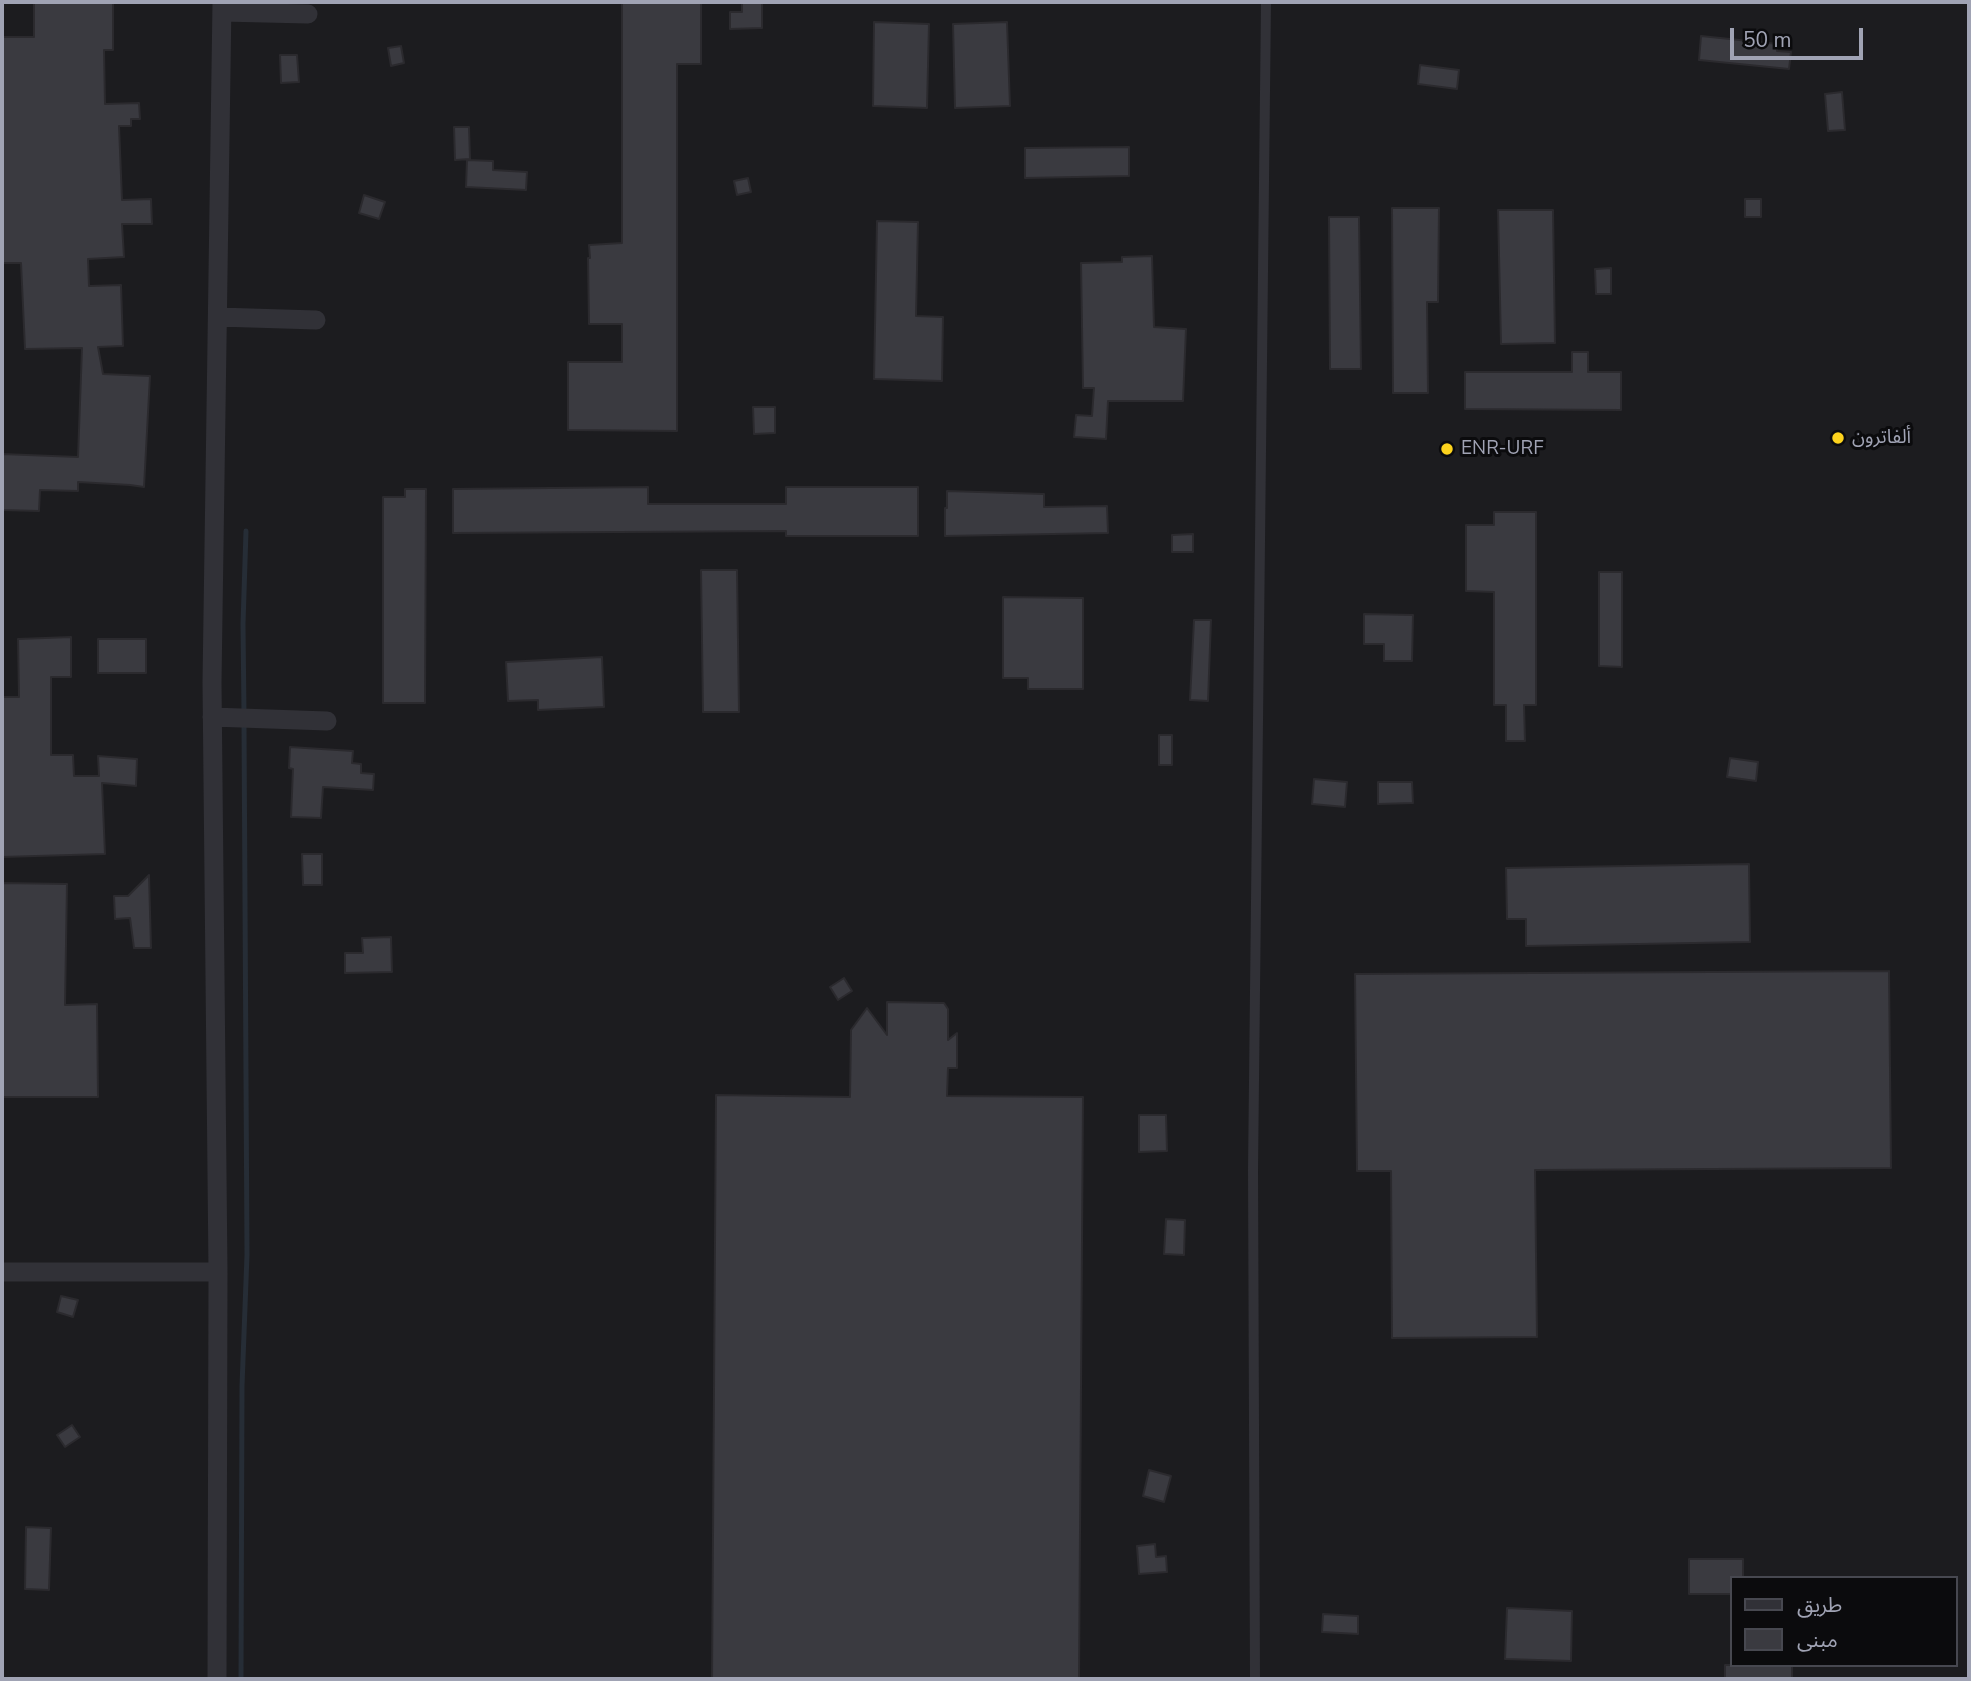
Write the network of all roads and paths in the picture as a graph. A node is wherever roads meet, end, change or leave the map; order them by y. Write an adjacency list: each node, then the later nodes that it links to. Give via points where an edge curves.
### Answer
1 (1266, 2): 11 (lane, via 1253,1170)
2 (222, 7): 3 (street); 4 (street)
3 (308, 13)
4 (218, 317): 5 (street); 6 (street)
5 (316, 320)
6 (212, 717): 7 (street); 9 (street)
7 (327, 721)
8 (2, 1272): 9 (street)
9 (218, 1272): 10 (street)
10 (217, 1679)
11 (1255, 1679)

